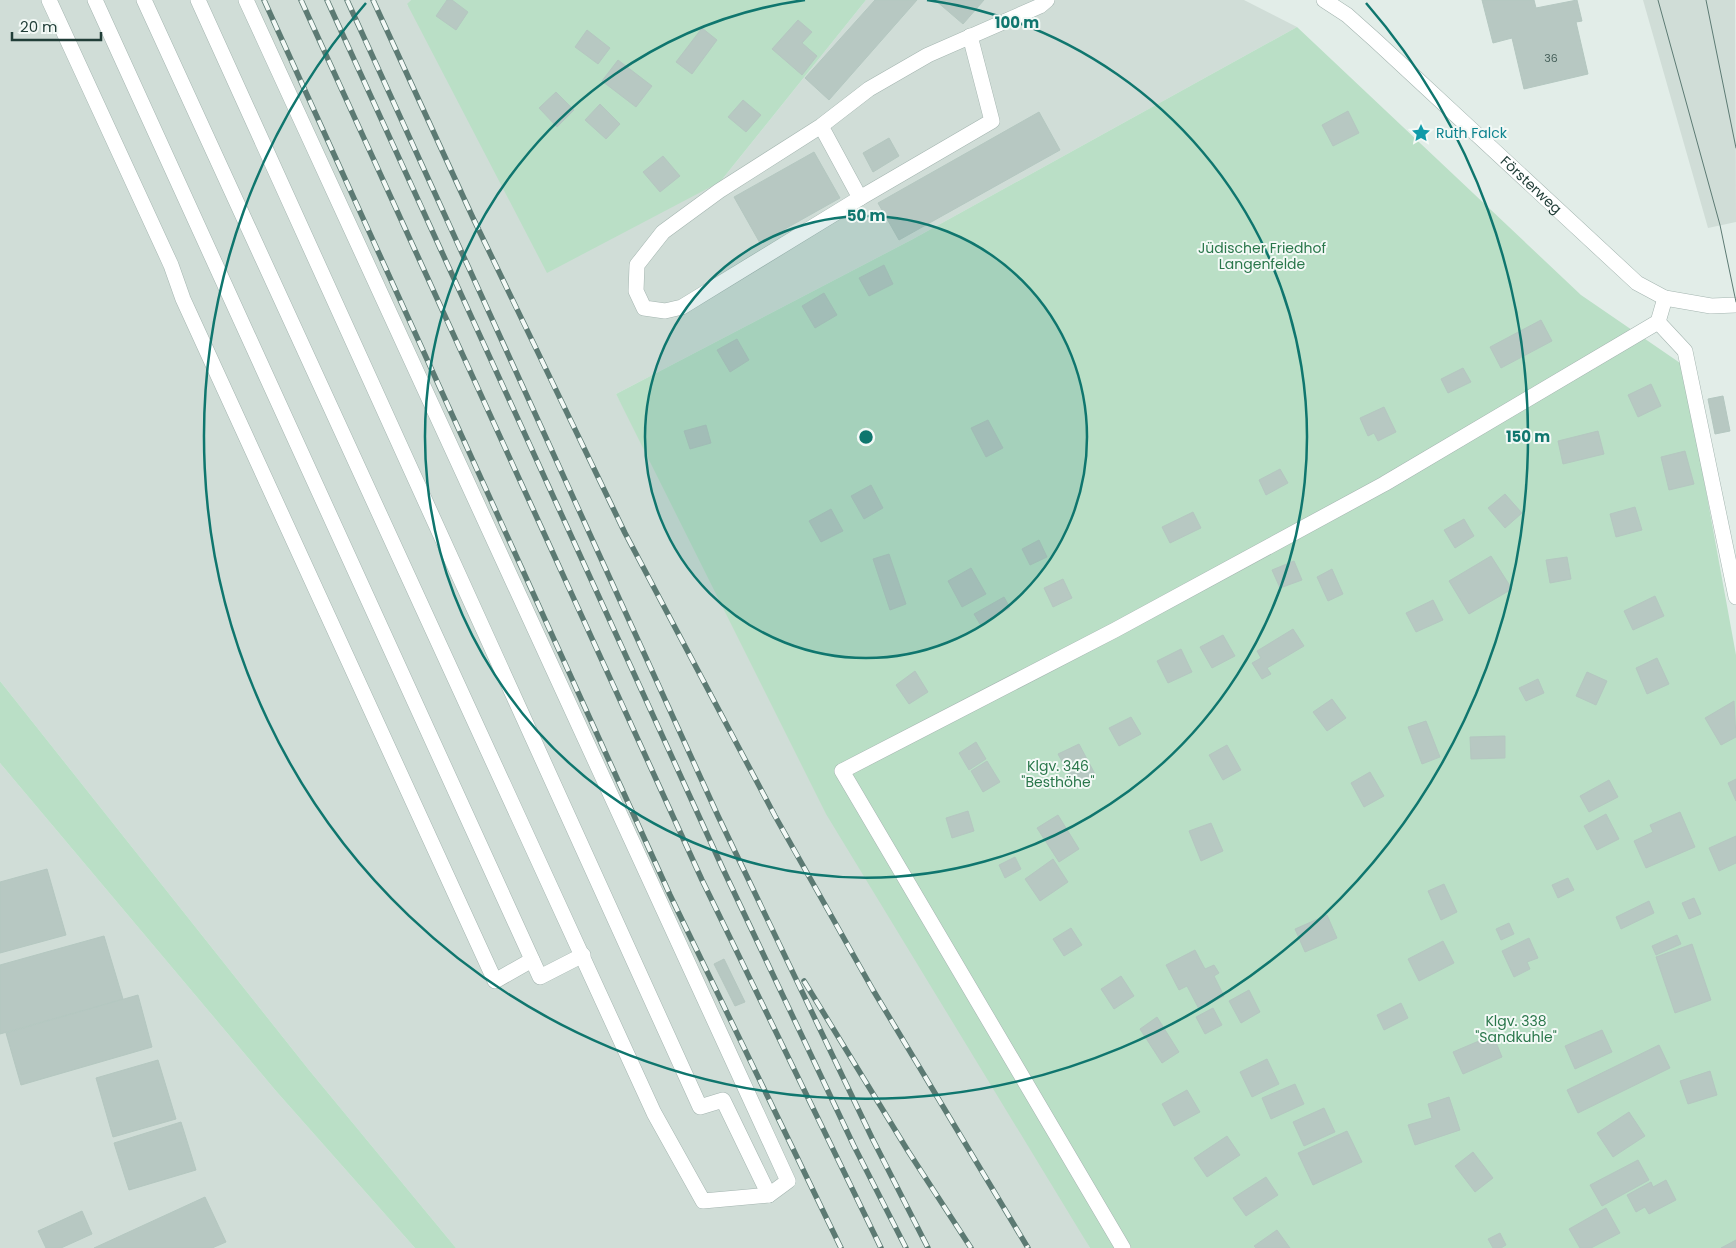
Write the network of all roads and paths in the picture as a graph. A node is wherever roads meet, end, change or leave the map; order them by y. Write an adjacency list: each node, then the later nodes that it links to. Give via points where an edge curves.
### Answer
1 (49, 0): 16 (street, via 495,981)
2 (95, 0): 16 (street)
3 (144, 0): 15 (street)
4 (198, 0): 17 (street, via 700,1107 723,1100)
5 (246, 0): 17 (street, via 788,1181)
6 (1048, 0): 8 (street)
7 (1324, 0): 11 (street, Försterweg, via 1375,40 1603,254 1637,283)
8 (970, 36): 9 (street, via 928,55 868,89); 10 (street, via 992,121)
9 (821, 126): 10 (street); 10 (street, via 662,232 637,266 636,292 644,308 666,311 682,307)
10 (860, 198)
11 (1665, 298): 12 (street, Försterweg, via 1711,306); 13 (street)
12 (1736, 305)
13 (1658, 322): 14 (street, via 1685,351); 18 (street, via 1376,489 842,771)
14 (1736, 597)
15 (583, 955): 16 (street, via 540,977); 17 (street, via 654,1113 703,1201)
16 (532, 960)
17 (769, 1195)
18 (1123, 1248)

